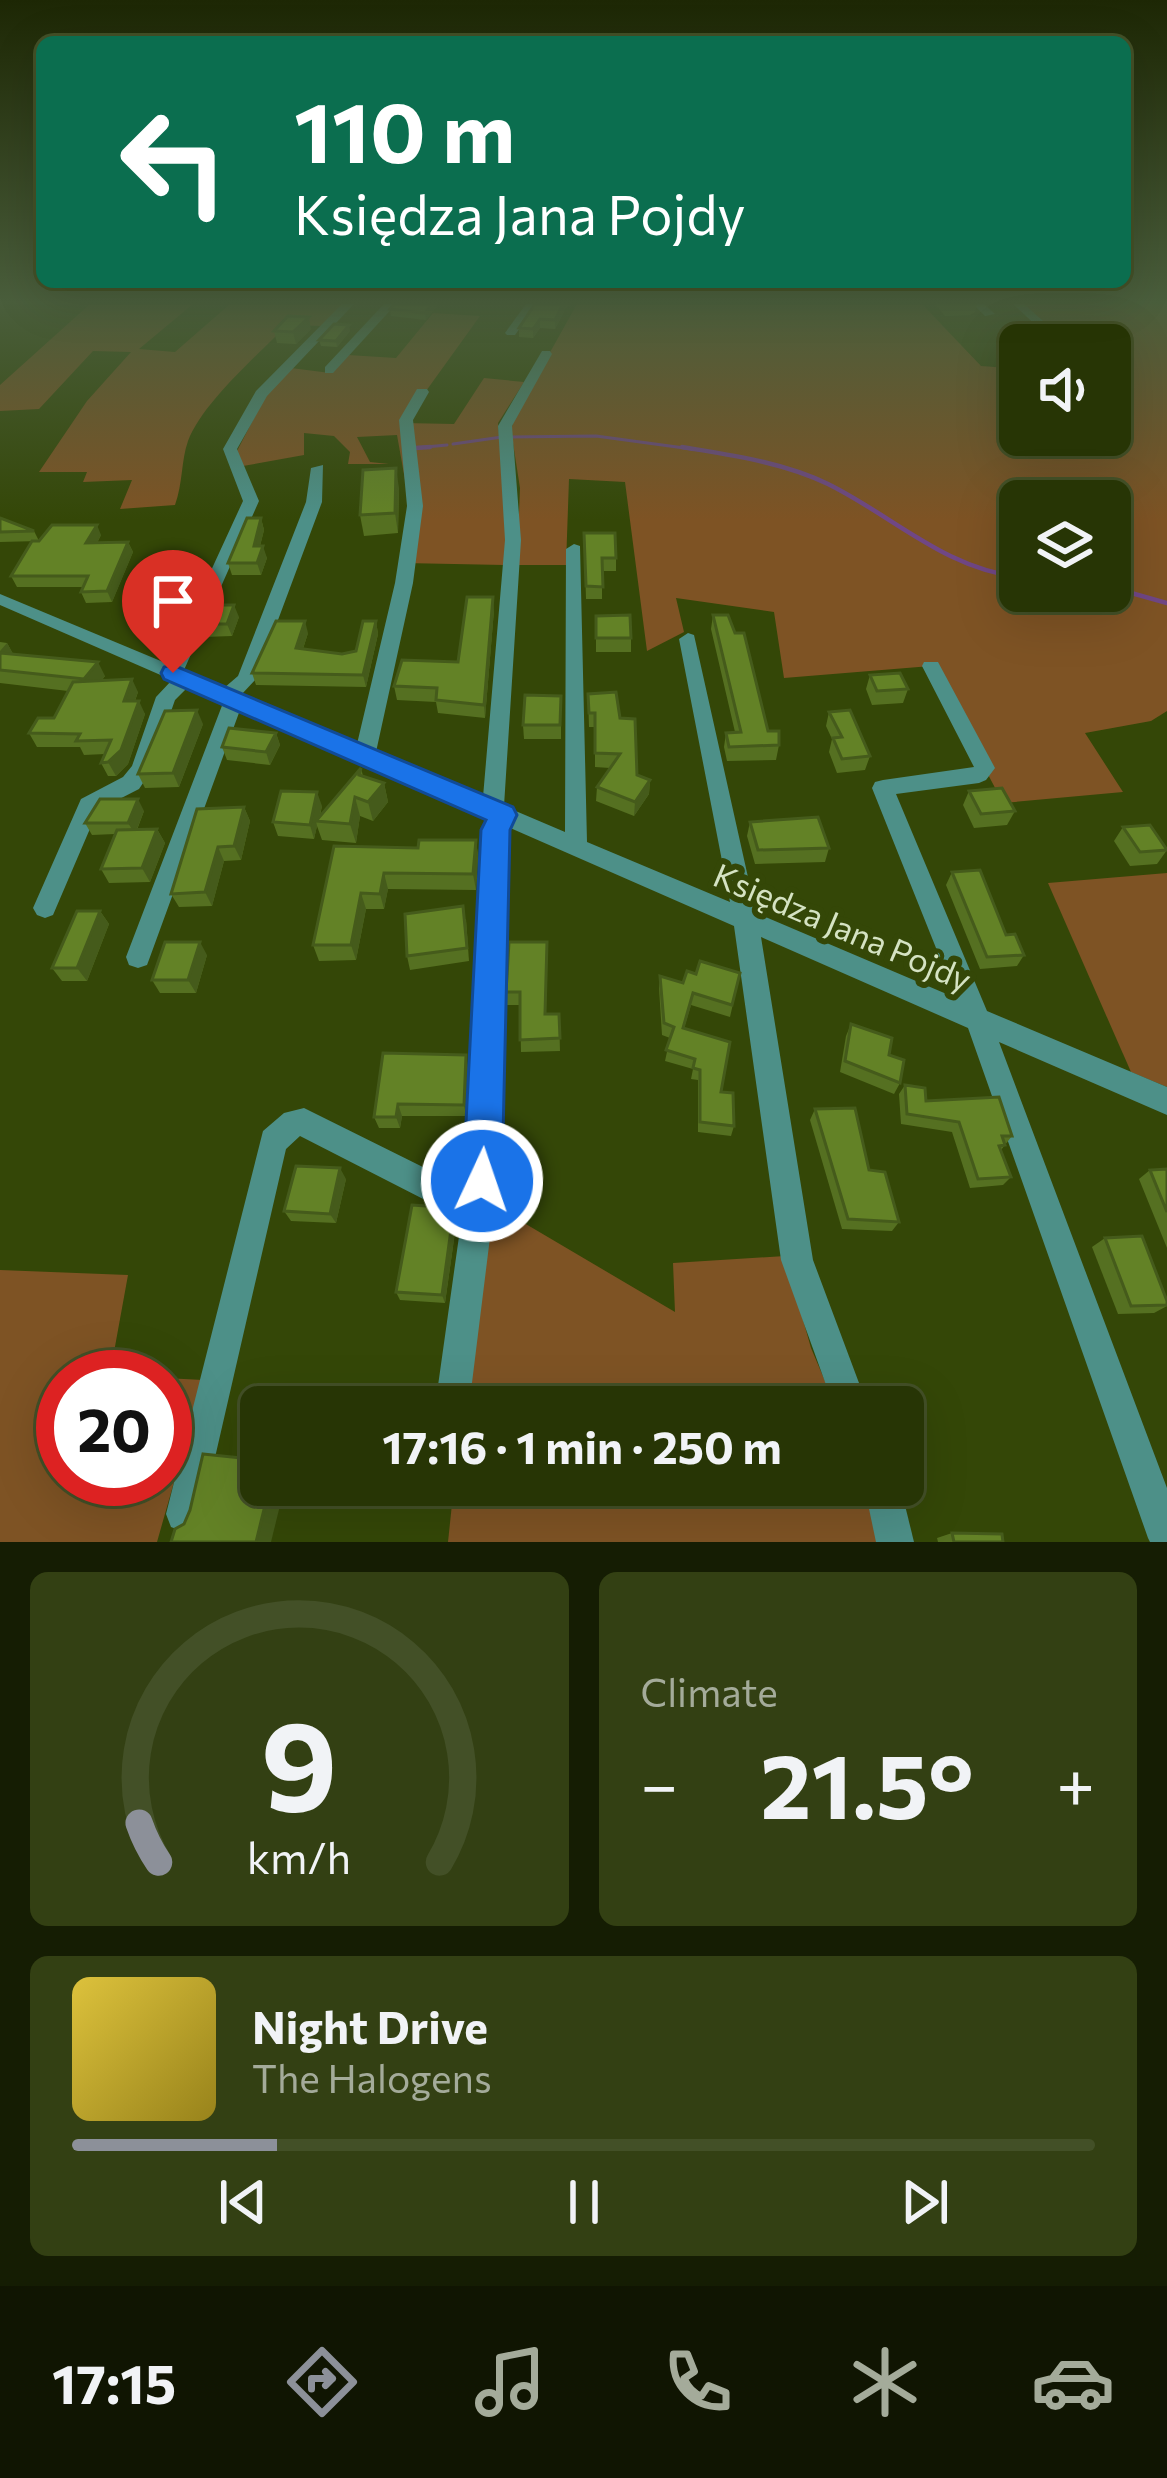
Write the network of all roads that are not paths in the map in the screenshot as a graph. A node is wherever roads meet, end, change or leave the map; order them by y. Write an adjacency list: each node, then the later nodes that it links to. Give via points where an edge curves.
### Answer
1 (278, 376): 9 (street, via 230,448 251,501)
2 (533, 376): 12 (street, via 505,426 513,540)
3 (422, 392): 11 (street, via 406,420 415,506 404,583)
4 (318, 468): 10 (street, via 314,502)
5 (574, 549): 13 (street)
6 (0, 599): 9 (street, Księdza Jana Pojdy)
7 (688, 639): 15 (street)
8 (931, 666): 17 (street, via 985,768 883,788)
9 (179, 676): 10 (street, Księdza Jana Pojdy); 14 (street, via 142,769 89,805)
10 (231, 698): 11 (street, Księdza Jana Pojdy); 16 (street)
11 (364, 756): 12 (street, Księdza Jana Pojdy)
12 (498, 813): 13 (street, Księdza Jana Pojdy); 19 (street)
13 (576, 847): 15 (street, Księdza Jana Pojdy)
14 (45, 908)
15 (746, 922): 17 (street, Księdza Jana Pojdy); 21 (street, via 797,1260)
16 (138, 957)
17 (978, 1020): 18 (street, Księdza Jana Pojdy); 22 (street)
18 (1167, 1101)
19 (482, 1181): 20 (street); 24 (street, via 458,1196 442,1192 304,1122 273,1141)
20 (455, 1386)
21 (843, 1386)
22 (1157, 1488): 25 (street)
23 (887, 1506): 26 (street)
24 (184, 1514)
25 (1167, 1538)
26 (896, 1542)

